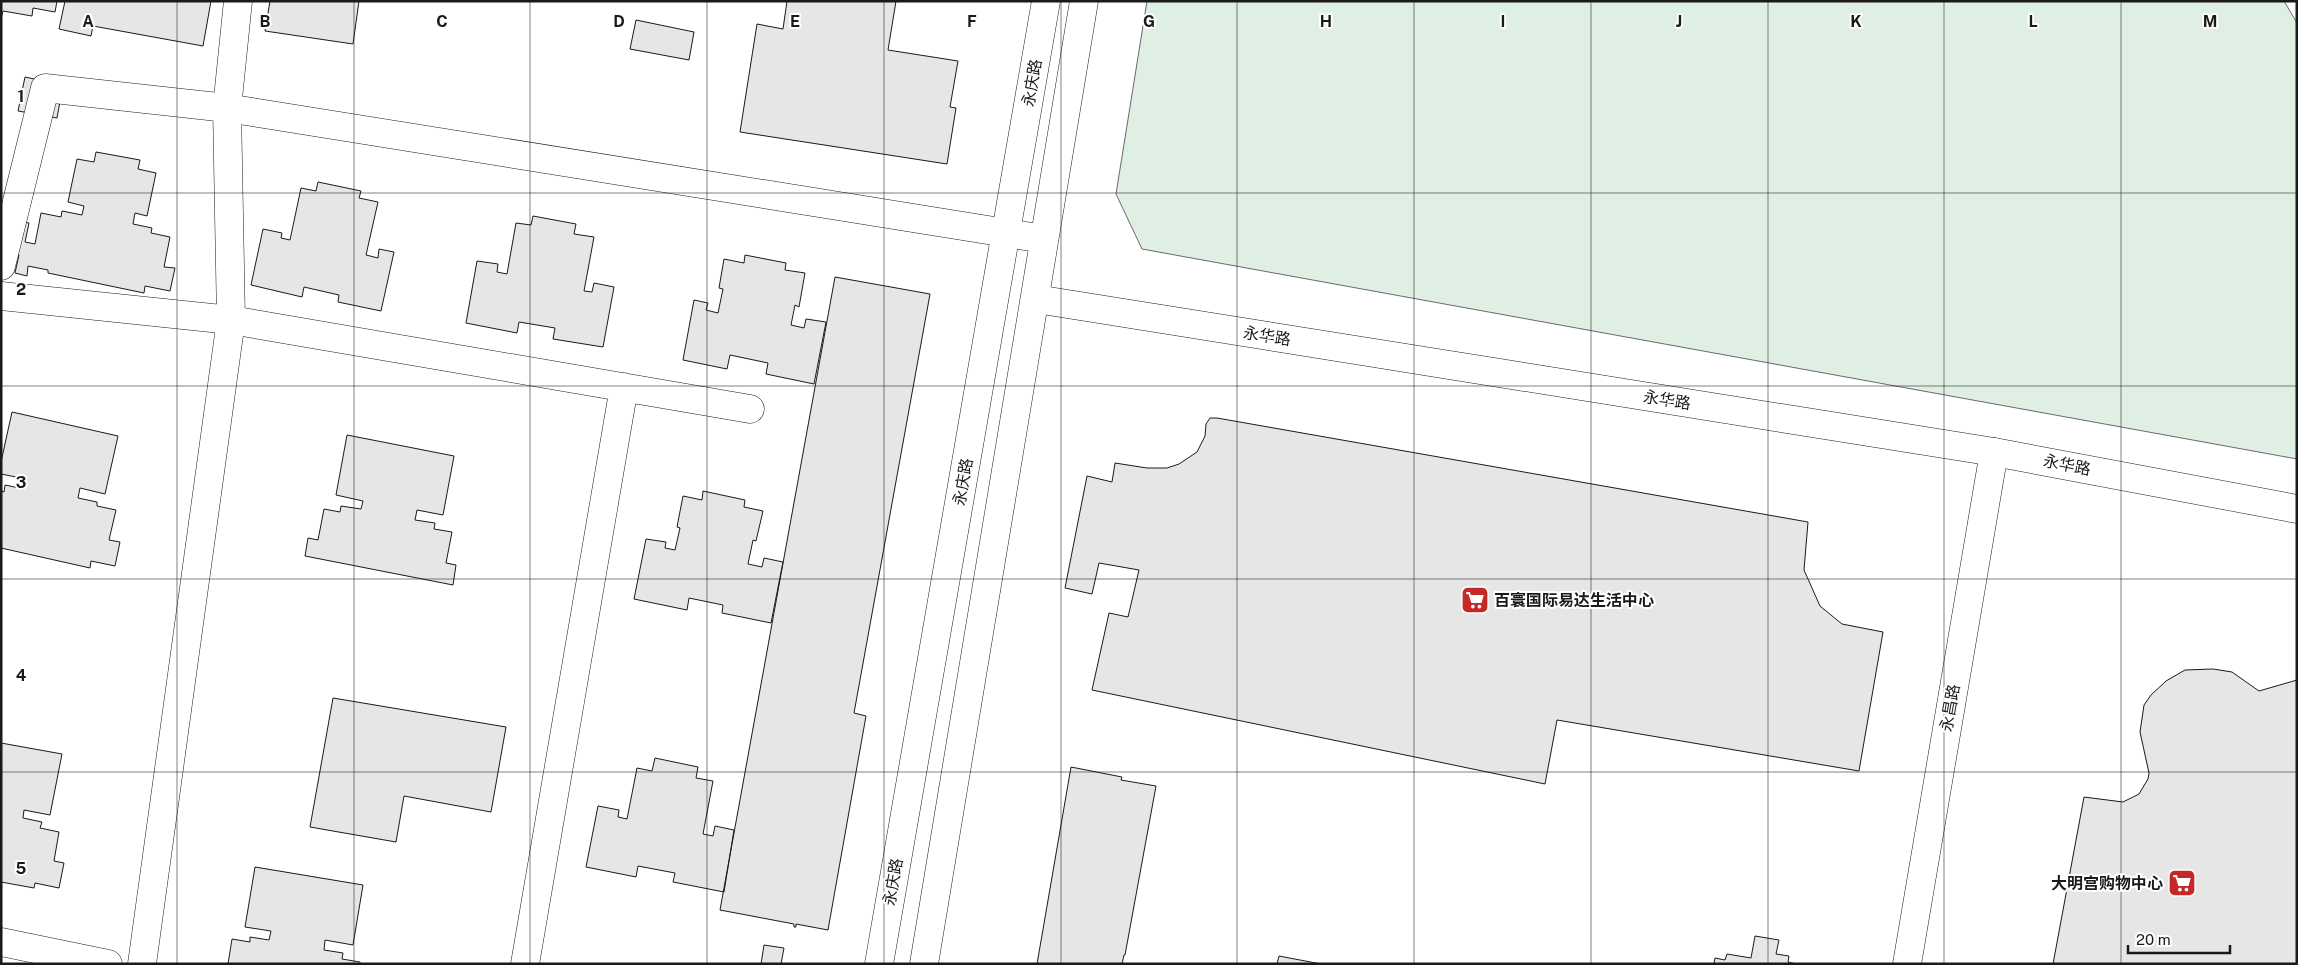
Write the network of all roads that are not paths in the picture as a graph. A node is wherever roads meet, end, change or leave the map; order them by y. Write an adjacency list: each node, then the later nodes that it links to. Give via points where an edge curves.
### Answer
1 (238, 1): 4 (street)
2 (1046, 1): 5 (street, 永庆路)
3 (1084, 1): 6 (street)
4 (227, 108): 5 (street); 7 (street, via 45,88); 10 (street)
5 (1006, 233): 6 (street); 19 (street, 永庆路)
6 (1044, 239): 9 (street)
7 (1, 266)
8 (1, 296): 10 (street)
9 (1036, 299): 13 (street, 永华路); 20 (street)
10 (231, 320): 11 (street); 17 (street)
11 (624, 388): 12 (street); 18 (street)
12 (750, 409)
13 (1994, 452): 14 (street, 永华路); 21 (street, 永昌路)
14 (2297, 509)
15 (1, 942): 16 (street)
16 (108, 964)
17 (142, 964)
18 (525, 964)
19 (879, 964)
20 (924, 964)
21 (1906, 964)

